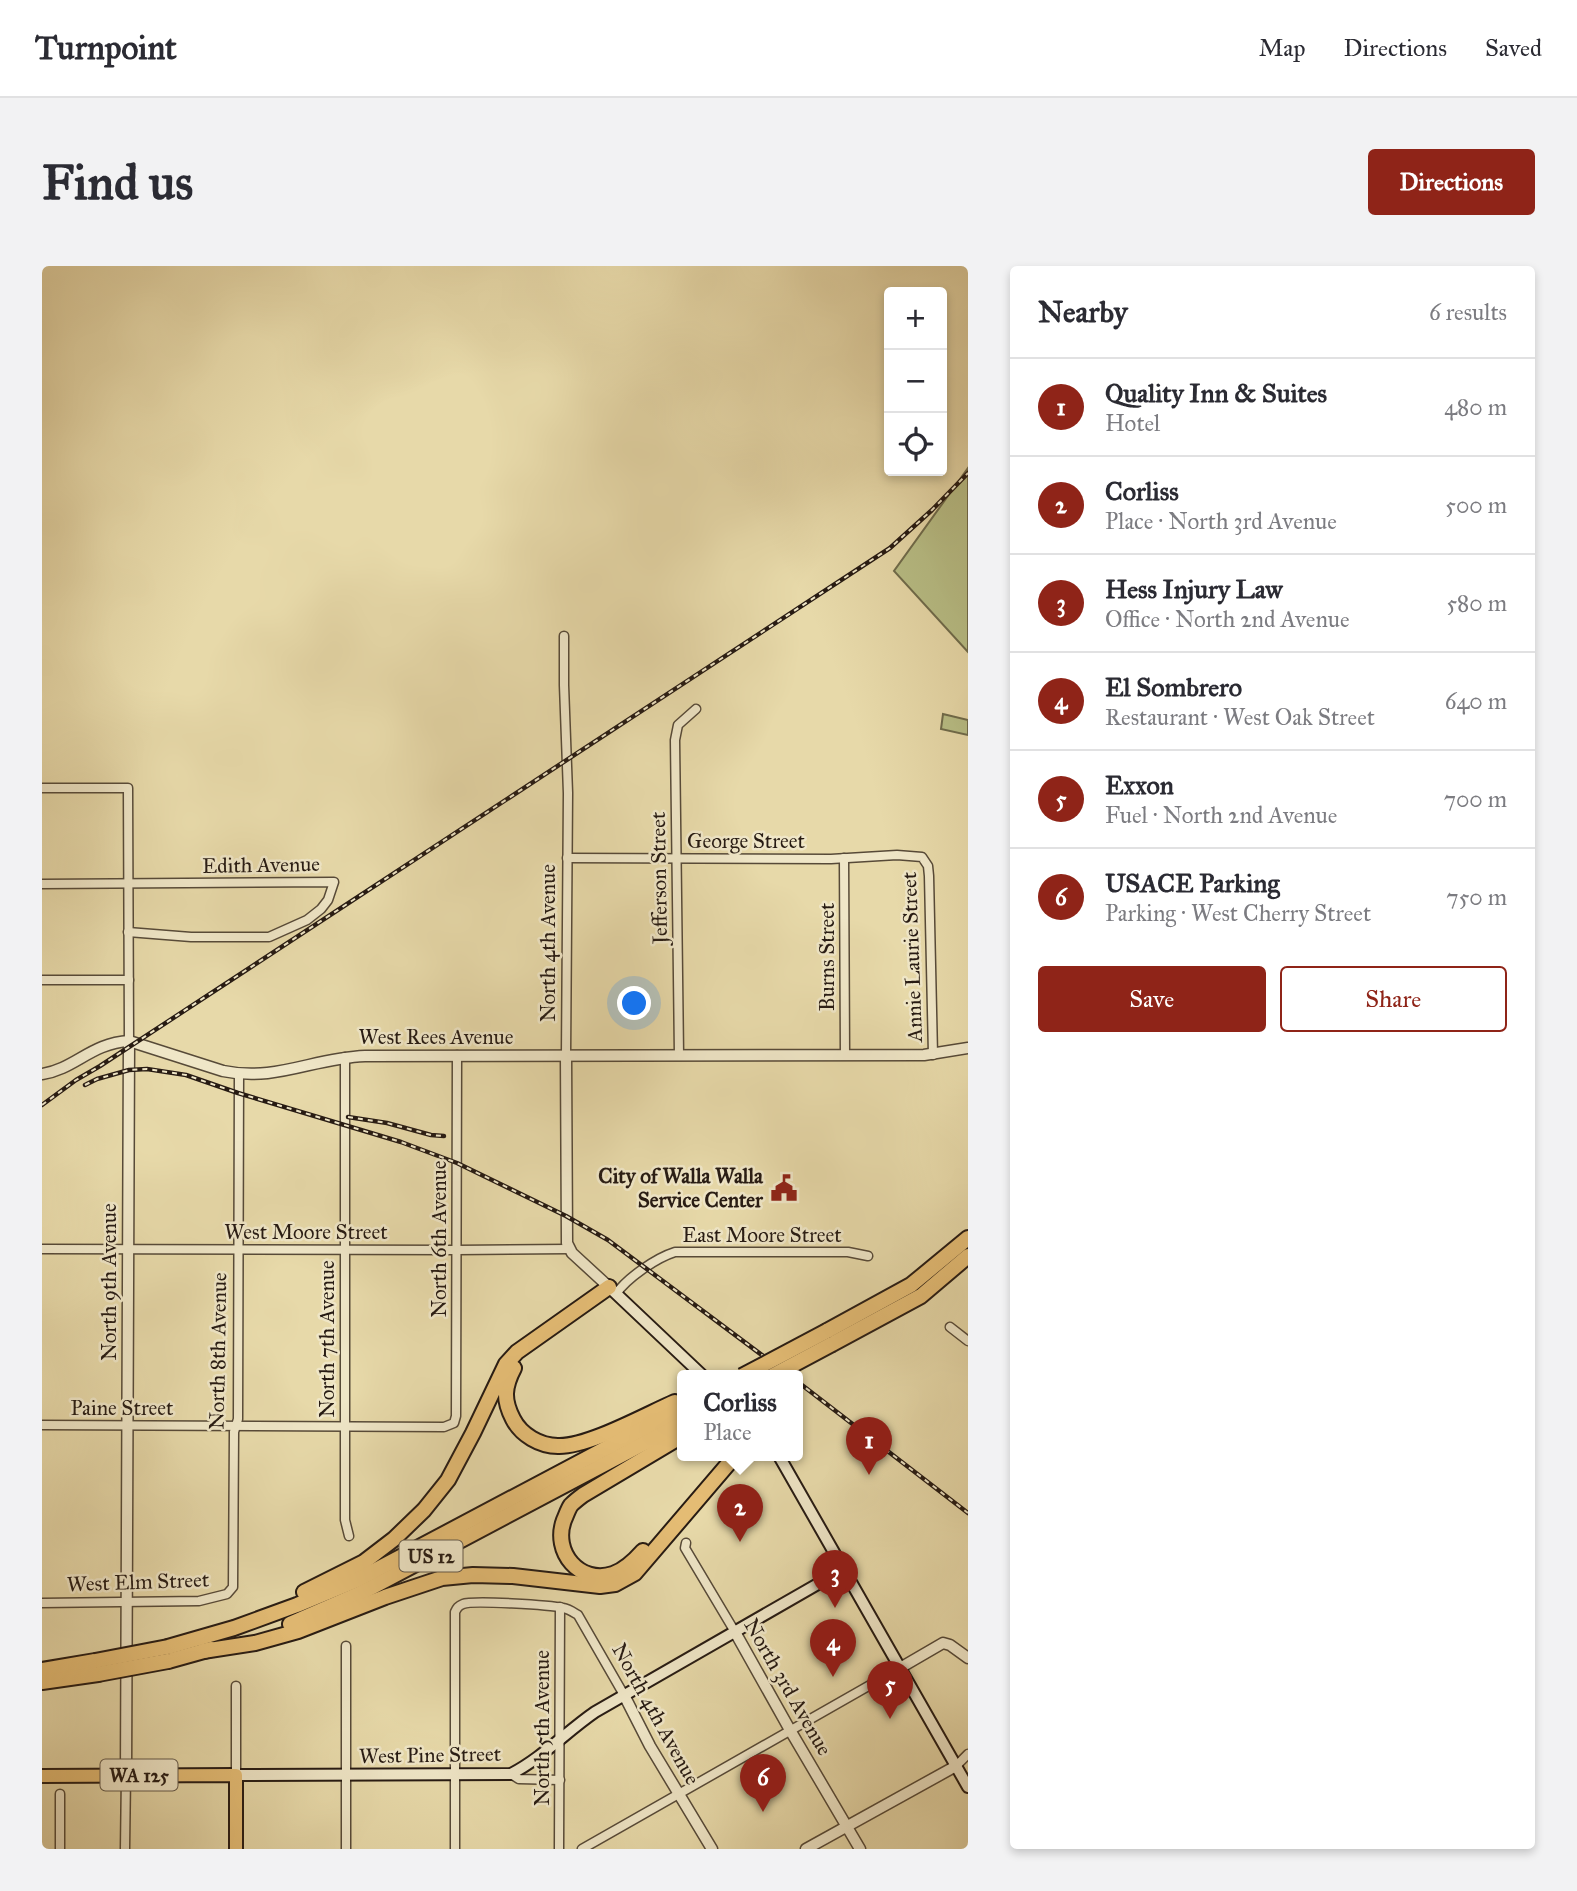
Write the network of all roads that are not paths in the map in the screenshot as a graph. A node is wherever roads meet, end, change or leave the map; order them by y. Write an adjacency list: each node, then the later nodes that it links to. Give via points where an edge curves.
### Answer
1 (564, 636): 4 (street, North 4th Avenue)
2 (696, 709): 5 (street, Jefferson Street, via 676,731)
3 (42, 788): 9 (street, North 9th Avenue, via 128,788)
4 (567, 858): 5 (street, George Street); 19 (street, North 4th Avenue)
5 (676, 858): 6 (street, George Street); 16 (street, Jefferson Street)
6 (844, 858): 7 (street, George Street, via 914,855); 17 (street, Burns Street)
7 (924, 859): 18 (street, Annie Laurie Street, via 930,887)
8 (42, 884): 9 (street, Edith Avenue)
9 (128, 885): 10 (street, North 9th Avenue); 10 (street, Edith Avenue, via 334,882 321,909 269,937)
10 (128, 932): 12 (street, North 9th Avenue)
11 (42, 980): 12 (street)
12 (128, 980): 13 (street, North 9th Avenue)
13 (129, 1041): 21 (street, via 96,1048); 22 (street, West Rees Avenue); 25 (street, North 9th Avenue)
14 (968, 1048): 18 (street, West Rees Avenue)
15 (457, 1055): 19 (street, West Rees Avenue); 20 (street, West Rees Avenue); 29 (street, North 6th Avenue)
16 (679, 1055): 17 (street, West Rees Avenue); 19 (street, West Rees Avenue)
17 (845, 1055): 18 (street, West Rees Avenue)
18 (933, 1055)
19 (566, 1056): 27 (street, North 4th Avenue)
20 (345, 1057): 22 (street, West Rees Avenue, via 278,1073); 28 (street, North 7th Avenue)
21 (42, 1074)
22 (239, 1074): 26 (street, North 8th Avenue)
23 (968, 1238): 34 (highway, via 911,1285)
24 (42, 1248): 25 (street, West Moore Street)
25 (128, 1249): 26 (street, West Moore Street); 44 (street, North 9th Avenue)
26 (237, 1249): 28 (street, West Moore Street); 45 (street, North 8th Avenue)
27 (569, 1249): 29 (street, West Moore Street); 32 (street)
28 (345, 1250): 29 (street, West Moore Street); 46 (street, North 7th Avenue)
29 (457, 1250): 42 (street, North 6th Avenue)
30 (868, 1256): 32 (street, East Moore Street, via 848,1252 675,1252)
31 (968, 1256): 34 (highway, via 920,1296)
32 (616, 1289): 36 (main road); 40 (highway, via 514,1367 505,1398 516,1426 541,1444 573,1445); 60 (highway, via 517,1352 506,1364 448,1480 394,1539 339,1576 228,1623)
33 (950, 1327): 35 (street)
34 (830, 1337): 37 (highway, bridge); 38 (highway, bridge); 39 (highway, bridge)
35 (968, 1341)
36 (697, 1370)
37 (753, 1370)
38 (781, 1370)
39 (794, 1370)
40 (677, 1401)
41 (677, 1411): 60 (highway, US 12, via 357,1580)
42 (454, 1423): 46 (street, Paine Street, via 444,1427)
43 (42, 1426): 44 (street, Paine Street)
44 (128, 1426): 45 (street, Paine Street); 57 (street, North 9th Avenue)
45 (236, 1426): 46 (street, Paine Street); 55 (street, North 8th Avenue)
46 (345, 1426): 52 (street, North 7th Avenue)
47 (677, 1426): 60 (highway, US 12, via 307,1618 261,1635)
48 (677, 1439): 49 (highway, via 570,1506 560,1539 566,1558 577,1569 597,1576 614,1574 634,1561)
49 (719, 1461)
50 (731, 1461): 60 (highway, via 635,1573 615,1584 513,1576 442,1578 255,1643)
51 (782, 1461): 54 (main road)
52 (349, 1536)
53 (686, 1543): 59 (street, North 3rd Avenue)
54 (844, 1569): 59 (main road, West Pine Street); 64 (main road)
55 (233, 1587): 57 (street, West Elm Street, via 227,1594 199,1601)
56 (42, 1603): 57 (street, West Elm Street)
57 (127, 1603): 74 (street, North 9th Avenue)
58 (560, 1607): 68 (street, North 4th Avenue, via 578,1615); 70 (street, North 5th Avenue); 78 (street, via 467,1603 455,1612)
59 (735, 1632): 68 (main road, West Pine Street); 69 (street, North 3rd Avenue)
60 (201, 1645): 63 (highway, US 12, bridge)
61 (346, 1646): 77 (street)
62 (968, 1658): 64 (street, via 946,1643)
63 (96, 1668): 65 (highway, US 12); 66 (highway, US 12)
64 (900, 1668): 69 (street); 72 (main road)
65 (42, 1670)
66 (42, 1682)
67 (236, 1686): 76 (street)
68 (624, 1695): 70 (main road, West Pine Street); 82 (street, North 4th Avenue)
69 (790, 1730): 82 (street); 83 (street, North 3rd Avenue)
70 (560, 1739): 73 (main road, West Pine Street); 79 (street, North 5th Avenue)
71 (968, 1754): 72 (street)
72 (956, 1766): 80 (main road); 83 (street)
73 (511, 1774): 78 (main road, West Pine Street); 79 (street, via 519,1779)
74 (126, 1775): 75 (main road, West Pine Street / WA 125); 76 (main road, West Pine Street / WA 125); 85 (street)
75 (42, 1776)
76 (236, 1776): 77 (main road, West Pine Street); 86 (main road)
77 (346, 1776): 78 (main road, West Pine Street); 87 (street)
78 (455, 1776): 88 (street)
79 (560, 1780): 89 (street, North 5th Avenue)
80 (968, 1787)
81 (60, 1794): 84 (street)
82 (679, 1794): 90 (street); 91 (street, North 4th Avenue)
83 (846, 1826): 92 (street); 93 (street, North 3rd Avenue)
84 (60, 1849)
85 (125, 1849)
86 (236, 1849)
87 (346, 1849)
88 (455, 1849)
89 (559, 1849)
90 (582, 1849)
91 (712, 1849)
92 (806, 1849)
93 (860, 1849)

